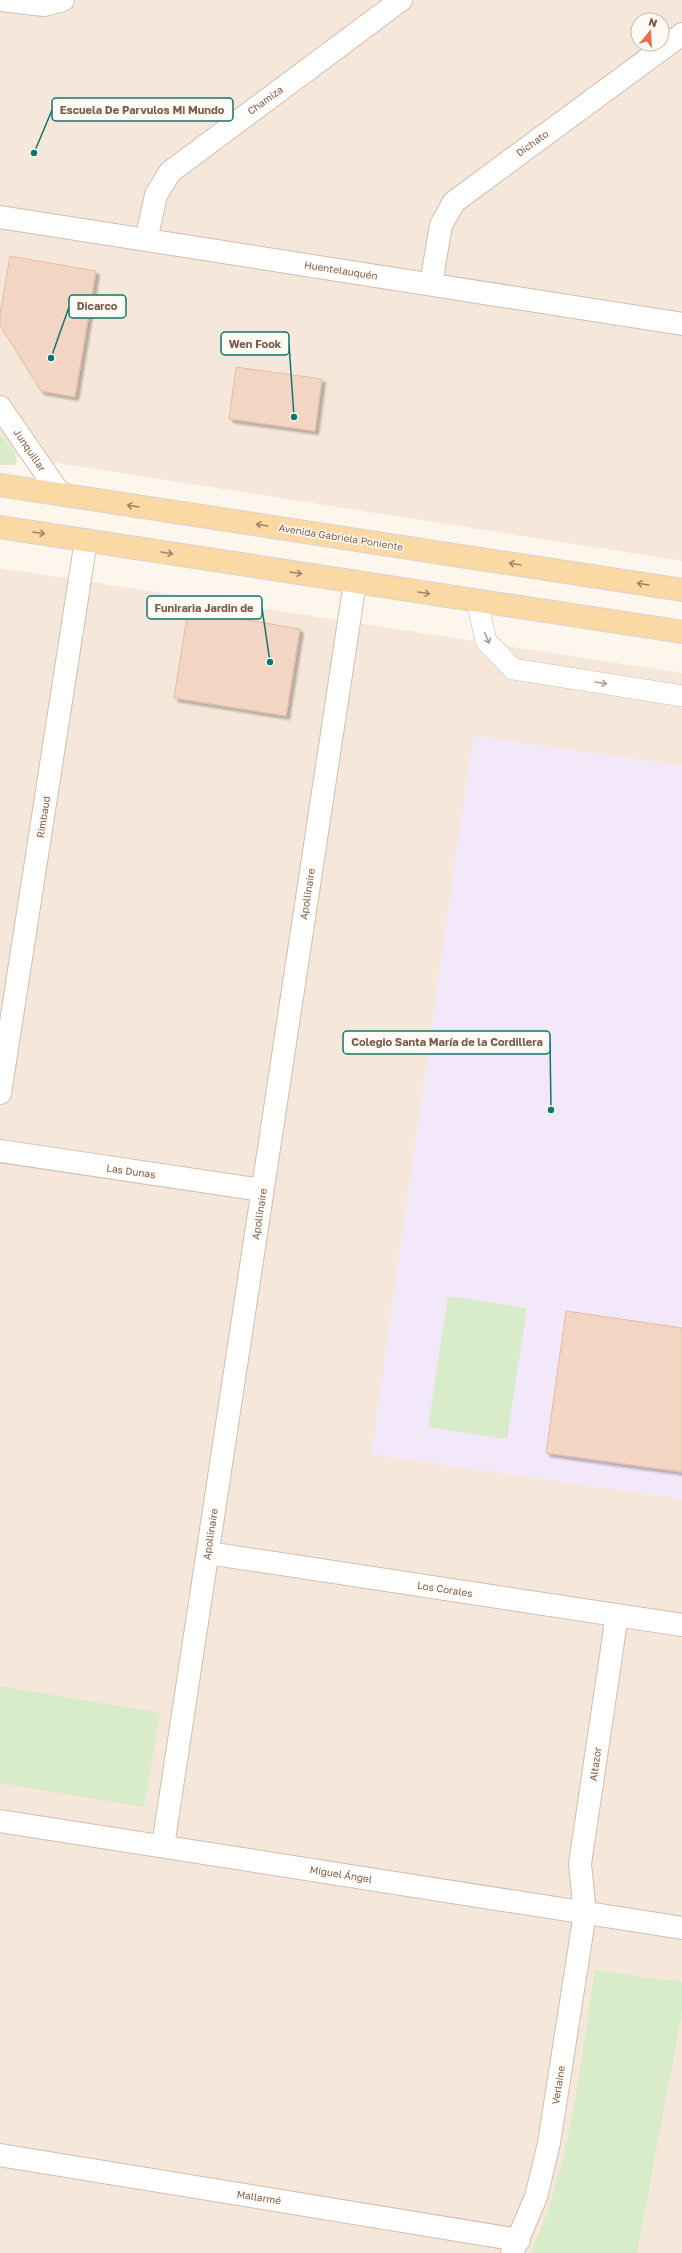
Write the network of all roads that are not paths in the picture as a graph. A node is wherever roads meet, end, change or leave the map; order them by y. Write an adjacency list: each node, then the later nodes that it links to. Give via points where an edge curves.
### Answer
1 (0, 0): 2 (street, via 44,5)
2 (63, 0)
3 (401, 0): 6 (street, Chamiza, via 170,172 156,195)
4 (682, 34): 7 (street, Dichato, via 454,202 441,225)
5 (0, 217): 6 (street, Huentelauquén)
6 (146, 240): 7 (street, Huentelauquén)
7 (431, 284): 8 (street, Huentelauquén)
8 (682, 324)
9 (0, 406): 11 (street, Junquillar)
10 (0, 485): 11 (main road, Avenida Gabriela Poniente)
11 (60, 494): 15 (main road, Avenida Gabriela Poniente, one-way to 11)
12 (0, 528): 13 (main road, one-way to 13)
13 (86, 540): 14 (main road, one-way to 14); 19 (street, Rimbaud)
14 (354, 582): 16 (main road, one-way to 16); 21 (street, Apollinaire)
15 (682, 590)
16 (477, 601): 17 (main road); 18 (lane, one-way to 18, via 486,641 513,669)
17 (682, 632)
18 (682, 696)
19 (0, 1093)
20 (0, 1151): 21 (street, Las Dunas)
21 (262, 1190): 22 (street, Apollinaire)
22 (208, 1553): 23 (street, Los Corales); 26 (street, Apollinaire)
23 (617, 1615): 24 (street, Los Corales); 27 (street, Altazor, via 580,1864)
24 (682, 1625)
25 (0, 1820): 26 (street, Miguel Ángel)
26 (163, 1846): 27 (street, Miguel Ángel)
27 (585, 1913): 28 (street, Miguel Ángel); 30 (street, Verlaine, via 544,2170)
28 (682, 1928)
29 (0, 2155): 30 (street, Mallarmé)
30 (515, 2246)

